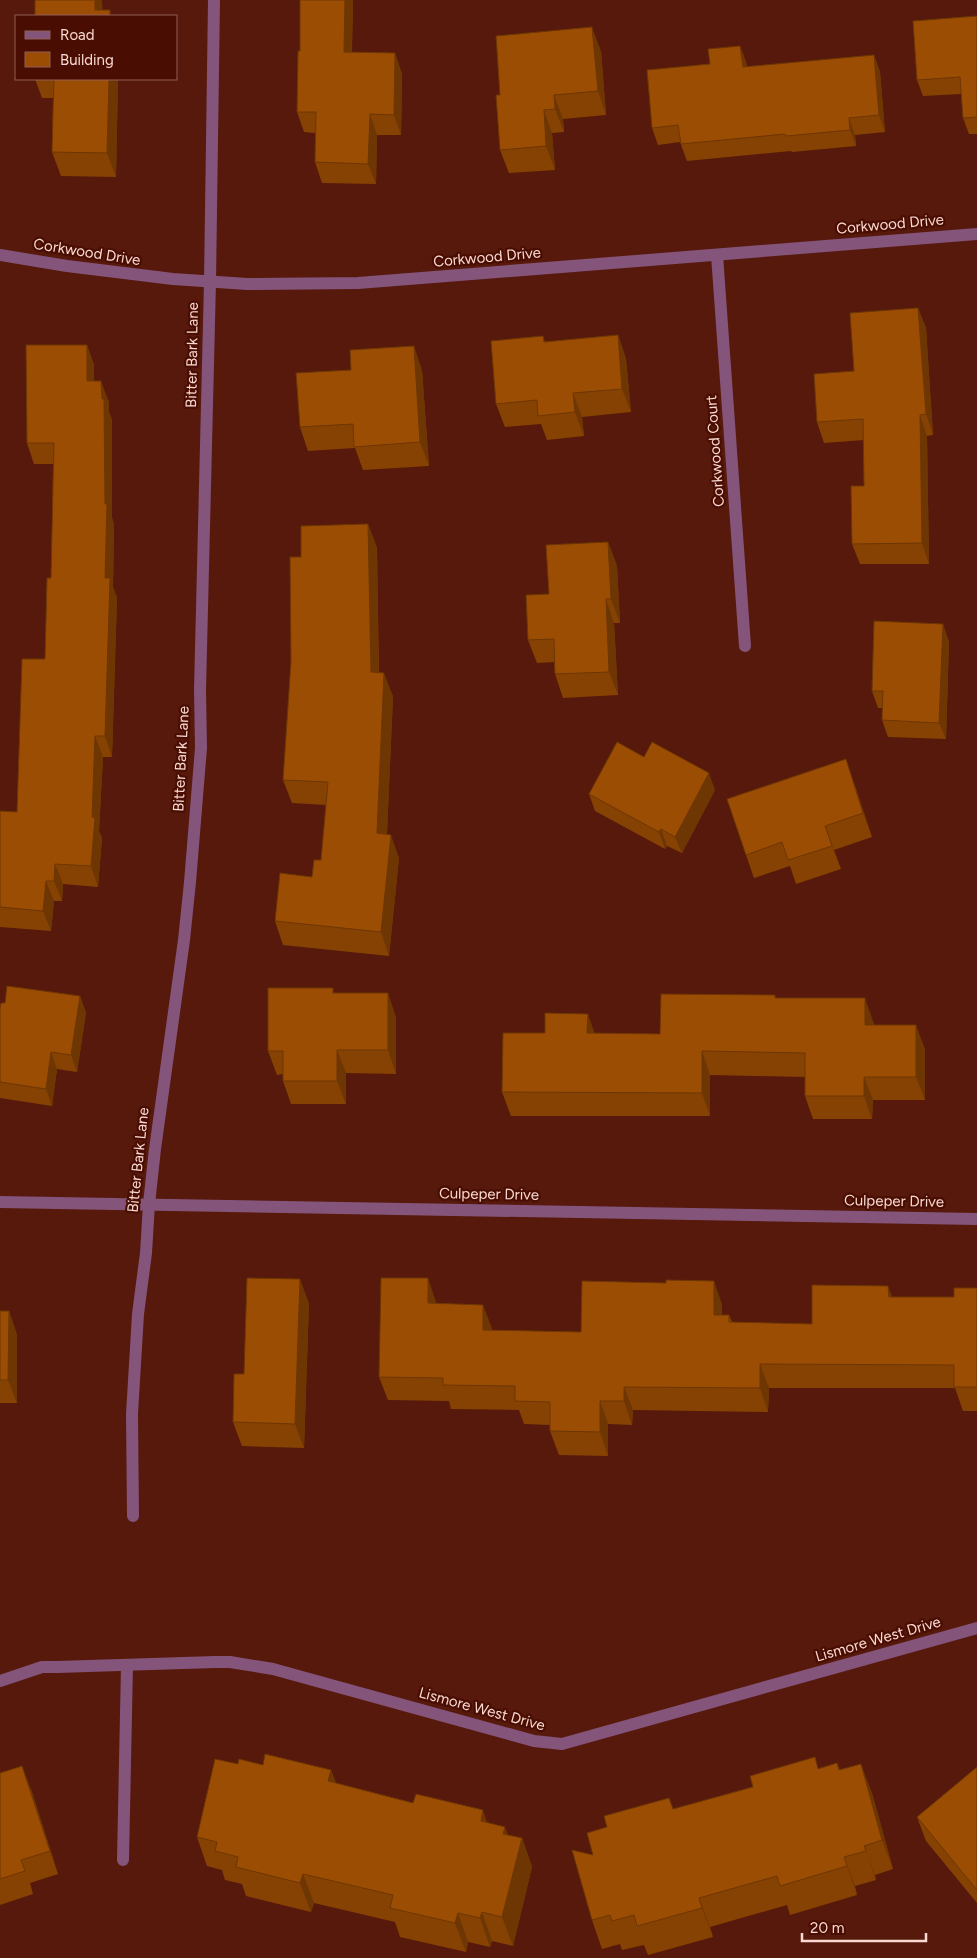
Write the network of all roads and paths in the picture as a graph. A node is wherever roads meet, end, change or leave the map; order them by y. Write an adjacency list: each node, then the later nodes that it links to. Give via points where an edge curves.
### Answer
1 (214, 0): 5 (street, Bitter Bark Lane)
2 (977, 234): 4 (street, Corkwood Drive)
3 (0, 255): 5 (street, Corkwood Drive, via 139,276)
4 (717, 255): 5 (street, Corkwood Drive, via 358,283); 6 (street, Corkwood Court)
5 (210, 282): 8 (street, Bitter Bark Lane, via 201,748 184,940)
6 (745, 646)
7 (0, 1202): 8 (street, Culpeper Drive)
8 (149, 1204): 9 (street, Culpeper Drive); 10 (street, Bitter Bark Lane, via 132,1414)
9 (977, 1219)
10 (133, 1516)
11 (977, 1628): 12 (street, Lismore West Drive, via 562,1744 534,1741 266,1667 230,1662)
12 (127, 1665): 13 (street, Lismore West Drive, via 42,1667); 14 (street)
13 (0, 1681)
14 (122, 1860)

